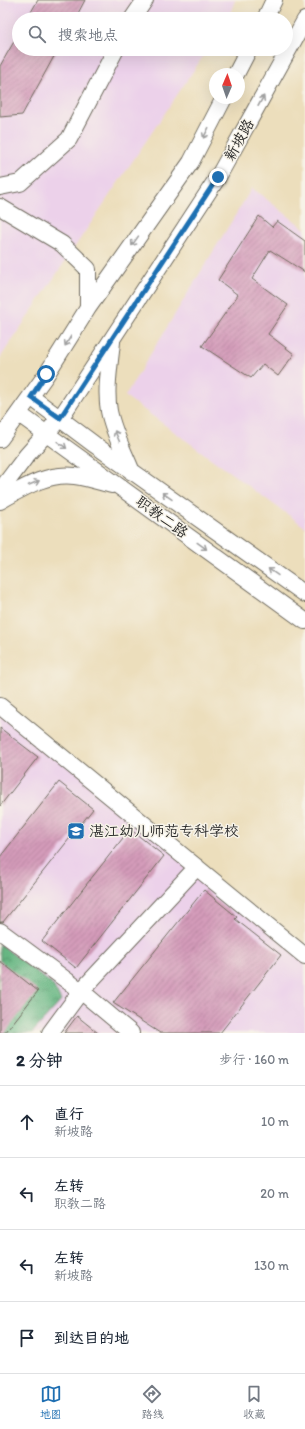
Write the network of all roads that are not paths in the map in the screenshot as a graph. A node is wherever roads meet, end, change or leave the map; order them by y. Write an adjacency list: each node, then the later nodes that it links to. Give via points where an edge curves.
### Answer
1 (145, 0): 3 (street)
2 (274, 0): 4 (street)
3 (137, 12)
4 (268, 12)
5 (305, 20): 6 (street, 新坡路, one-way to 5)
6 (293, 42)
7 (112, 56): 12 (street, via 69,139 20,183)
8 (245, 56): 10 (street)
9 (285, 56): 15 (street, 新坡路, one-way to 9, via 218,177)
10 (239, 68)
11 (221, 104): 14 (street, one-way to 14, via 191,162)
12 (0, 187)
13 (0, 207): 14 (street, via 62,244 88,269)
14 (88, 308): 16 (street, one-way to 16)
15 (112, 339): 18 (street, 新坡路); 21 (street, one-way to 15, via 108,410)
16 (31, 397): 17 (street); 18 (street, 职教二路)
17 (19, 414): 19 (street, 职教二路); 20 (street)
18 (60, 418): 19 (street, 新坡路); 21 (street, 职教二路)
19 (47, 434): 22 (street, 职教二路, one-way to 22); 23 (street, 新坡路, via 27,455)
20 (0, 439)
21 (132, 472): 25 (street, 职教二路, one-way to 21)
22 (120, 487): 24 (street, one-way to 22, via 36,481 54,477 74,476); 26 (street, 职教二路, one-way to 26)
23 (0, 491)
24 (0, 501)
25 (305, 594)
26 (305, 621)
27 (0, 706): 28 (street)
28 (197, 868): 30 (street); 31 (street)
29 (0, 931): 31 (street)
30 (305, 956)
31 (81, 991): 32 (street); 33 (street)
32 (50, 1033)
33 (131, 1033)

